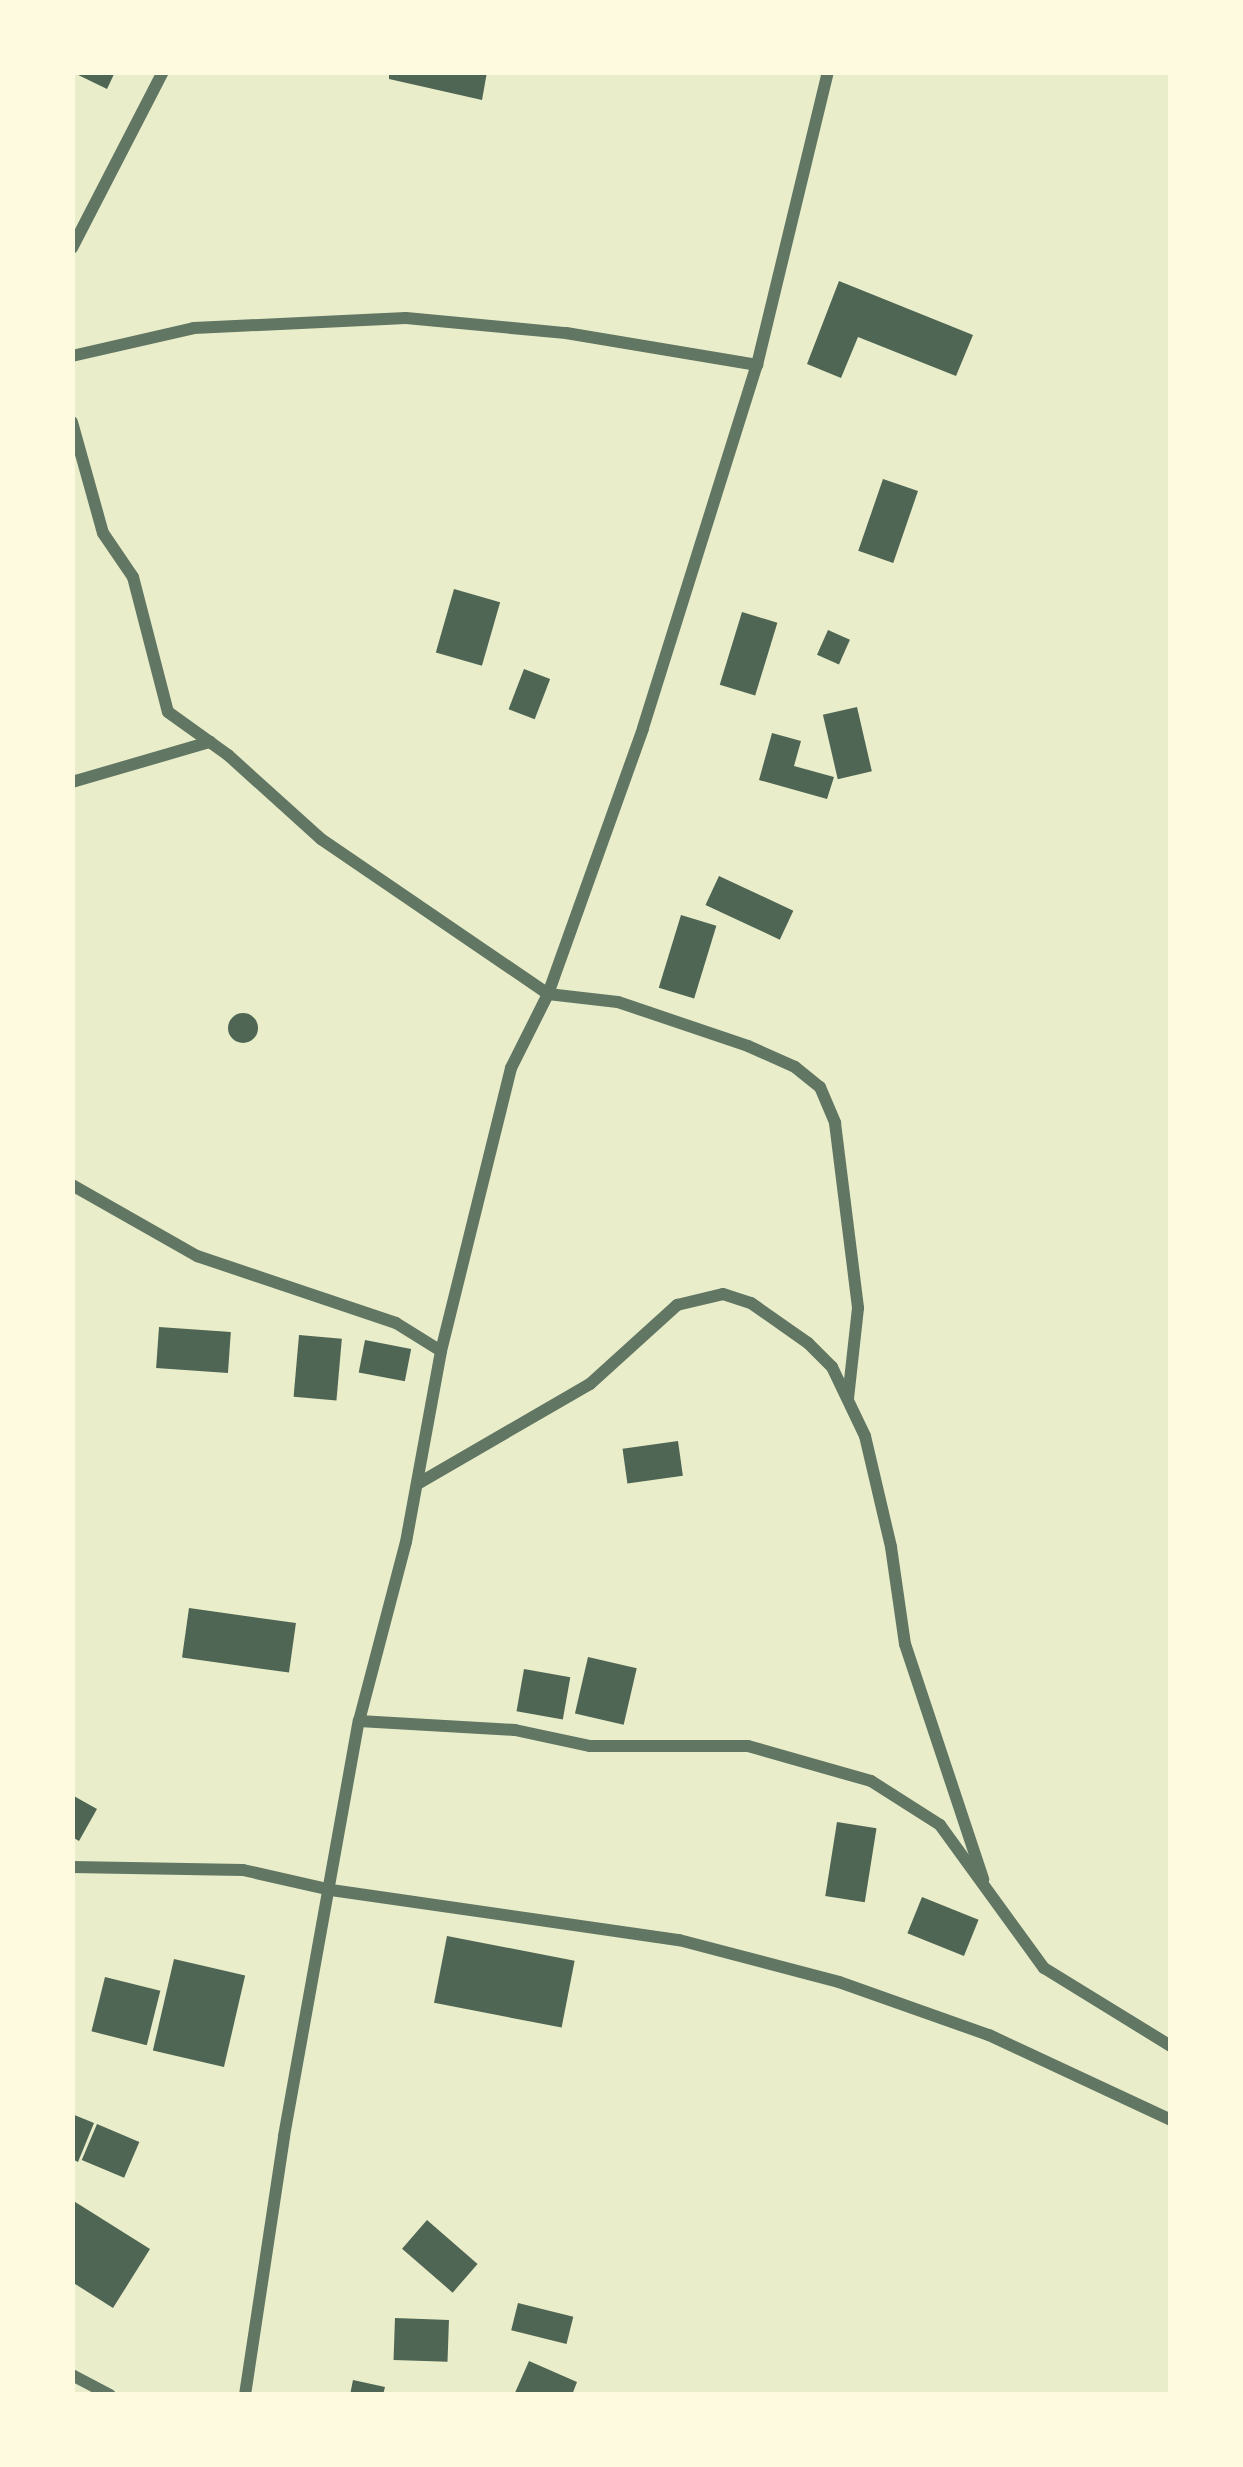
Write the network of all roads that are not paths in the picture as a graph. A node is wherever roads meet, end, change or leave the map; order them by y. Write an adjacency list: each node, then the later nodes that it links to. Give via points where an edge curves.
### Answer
1 (163, 72): 3 (street)
2 (828, 72): 5 (street)
3 (72, 248)
4 (72, 356): 5 (street, via 194,328 406,318 566,333)
5 (758, 365): 9 (street, via 644,728)
6 (72, 422): 7 (street, via 103,533 133,577 167,712)
7 (210, 742): 8 (street); 9 (street, via 321,838)
8 (72, 782)
9 (548, 994): 11 (street, via 511,1068); 12 (street, via 618,1002 748,1046 820,1088 836,1123 858,1308)
10 (72, 1186): 11 (street, via 197,1256 396,1322)
11 (441, 1351): 13 (street)
12 (848, 1399): 13 (street, via 808,1342 723,1294 677,1305 590,1384); 16 (street, via 892,1547 905,1644)
13 (419, 1483): 14 (street)
14 (359, 1721): 16 (street, via 515,1730 590,1745 748,1746 790,1756 872,1781 940,1825); 17 (street)
15 (72, 1867): 17 (street, via 243,1870)
16 (983, 1879): 18 (street, via 1044,1968)
17 (331, 1890): 19 (street, via 679,1940 839,1982 988,2036); 22 (street)
18 (1171, 2046)
19 (1171, 2120)
20 (72, 2375): 21 (street)
21 (110, 2395)
22 (246, 2395)

